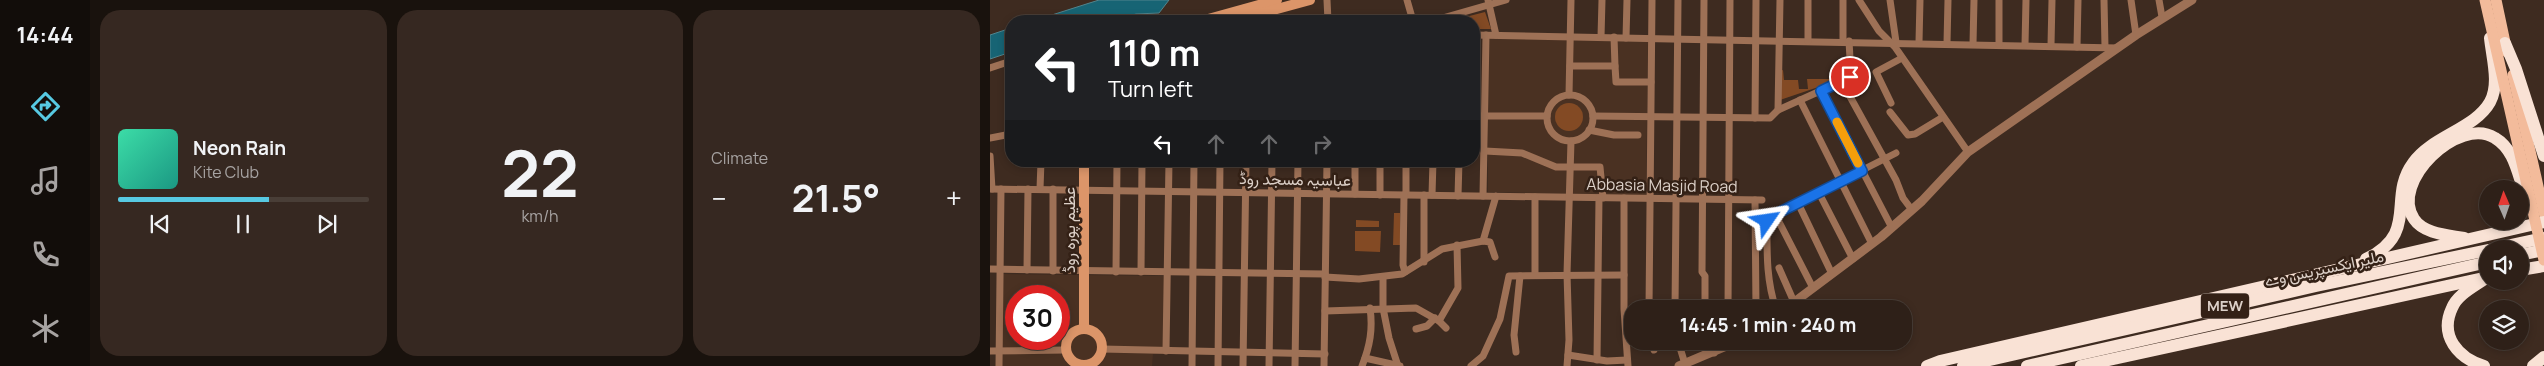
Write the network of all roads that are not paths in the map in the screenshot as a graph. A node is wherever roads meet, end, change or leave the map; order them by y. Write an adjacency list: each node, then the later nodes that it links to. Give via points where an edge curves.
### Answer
1 (1277, 0): 33 (main road)
2 (1310, 0): 34 (main road)
3 (1328, 0): 35 (street)
4 (1407, 0): 36 (street)
5 (1506, 0): 32 (street)
6 (1571, 0): 43 (street)
7 (1602, 0): 44 (street)
8 (1627, 0): 46 (street)
9 (1652, 0): 47 (street)
10 (1678, 0): 48 (street)
11 (1704, 0): 49 (street)
12 (1730, 0): 50 (street)
13 (1756, 0): 51 (street)
14 (1780, 0): 52 (street)
15 (1808, 0): 53 (street)
16 (1843, 0): 54 (street)
17 (1859, 0): 55 (street, via 1879,31)
18 (1890, 0): 55 (street)
19 (1920, 0): 56 (street)
20 (1948, 0): 57 (street)
21 (1974, 0): 59 (street)
22 (1999, 0): 60 (street)
23 (2026, 0): 61 (street)
24 (2052, 0): 62 (street)
25 (2078, 0): 63 (street)
26 (2104, 0): 64 (street)
27 (2132, 0): 42 (street)
28 (2159, 0): 38 (street)
29 (2485, 0): 153 (main road, bridge); 175 (highway, via 2494,76 2490,103 2476,118 2441,138 2413,163 2402,194 2398,230 2377,254)
30 (2496, 0): 58 (main road)
31 (2188, 1): 38 (street)
32 (1489, 3): 37 (street); 41 (street)
33 (1223, 15)
34 (1256, 15)
35 (1328, 15)
36 (1411, 15)
37 (1451, 15)
38 (2162, 17): 42 (street)
39 (1480, 35): 40 (street)
40 (1486, 35): 41 (street); 80 (street)
41 (1496, 35): 43 (street)
42 (2136, 35): 65 (street)
43 (1570, 36): 44 (street); 68 (street)
44 (1601, 37): 45 (street)
45 (1614, 37): 46 (street); 69 (street)
46 (1626, 38): 47 (street)
47 (1652, 38): 48 (street); 71 (street)
48 (1678, 39): 49 (street); 85 (street)
49 (1703, 39): 50 (street); 86 (street)
50 (1729, 39): 51 (street); 88 (street)
51 (1756, 40): 52 (street); 87 (street)
52 (1779, 40): 53 (street); 77 (street)
53 (1808, 41): 54 (street)
54 (1846, 41): 55 (street); 72 (street, via 1850,76)
55 (1893, 42): 56 (street); 66 (street)
56 (1919, 42): 57 (street)
57 (1947, 43): 59 (street)
58 (2505, 43): 98 (highway); 153 (main road)
59 (1973, 44): 60 (street)
60 (1999, 44): 61 (street)
61 (2025, 45): 62 (street)
62 (2051, 46): 63 (street)
63 (2077, 47): 64 (street)
64 (2105, 47): 65 (street)
65 (2118, 48): 95 (street)
66 (1902, 58): 76 (street, via 1876,72); 84 (street)
67 (1005, 63): 70 (street)
68 (1570, 66): 69 (street); 74 (street)
69 (1614, 66): 71 (street, via 1616,82)
70 (990, 68)
71 (1651, 82): 83 (street)
72 (1842, 82): 73 (street); 99 (street)
73 (1821, 91): 75 (street); 117 (street)
74 (1569, 95): 81 (street, via 1556,99); 82 (street, via 1583,98 1592,109)
75 (1800, 100): 77 (street); 118 (street)
76 (1891, 103)
77 (1778, 110): 87 (street, via 1770,118)
78 (1890, 112): 84 (street, via 1908,135)
79 (1480, 116): 80 (street)
80 (1486, 116): 81 (street); 94 (street)
81 (1547, 116): 93 (street, via 1547,124 1556,136)
82 (1593, 116): 83 (street); 89 (street)
83 (1651, 117): 85 (street); 147 (street)
84 (1944, 117): 95 (street)
85 (1677, 118): 86 (street); 148 (street)
86 (1703, 118): 88 (street); 149 (street)
87 (1755, 118): 88 (street)
88 (1728, 119): 150 (street)
89 (1589, 130): 91 (street); 93 (street, via 1584,136)
90 (1005, 135): 92 (street)
91 (1638, 135)
92 (990, 138)
93 (1570, 141): 116 (street)
94 (1485, 151): 116 (street, via 1522,153 1550,166); 141 (street)
95 (1968, 152): 152 (street)
96 (1896, 153): 99 (street)
97 (990, 156): 119 (street)
98 (2544, 156)
99 (1885, 159): 117 (street); 152 (street)
100 (1041, 167): 122 (street)
101 (1084, 167): 124 (main road, عظیم پورہ روڈ)
102 (1117, 167): 125 (street)
103 (1142, 167): 126 (street)
104 (1169, 167): 127 (street)
105 (1194, 167): 128 (street)
106 (1220, 167): 129 (street)
107 (1246, 167): 130 (street)
108 (1272, 167): 131 (street)
109 (1298, 167): 132 (street)
110 (1327, 167): 133 (street)
111 (1355, 167): 135 (street)
112 (1380, 167): 136 (street)
113 (1406, 167): 137 (street)
114 (1433, 167): 139 (street)
115 (1459, 167): 140 (street)
116 (1570, 168): 144 (street); 145 (street, via 1600,167)
117 (1862, 171): 118 (street); 156 (street)
118 (1840, 182): 134 (street); 161 (street)
119 (991, 189): 120 (street, عباسیہ مسجد روڈ)
120 (1001, 189): 121 (street, عباسیہ مسجد روڈ); 176 (street)
121 (1028, 189): 122 (street, عباسیہ مسجد روڈ); 177 (street)
122 (1040, 189): 123 (street, عباسیہ مسجد روڈ)
123 (1053, 189): 124 (street, عباسیہ مسجد روڈ); 178 (street)
124 (1084, 189): 125 (street, عباسیہ مسجد روڈ); 179 (main road, عظیم پورہ روڈ)
125 (1117, 190): 126 (street, عباسیہ مسجد روڈ); 180 (street)
126 (1142, 190): 127 (street, عباسیہ مسجد روڈ); 181 (street)
127 (1168, 190): 128 (street, عباسیہ مسجد روڈ); 182 (street)
128 (1194, 191): 129 (street, عباسیہ مسجد روڈ); 184 (street)
129 (1220, 191): 130 (street, عباسیہ مسجد روڈ); 185 (street)
130 (1245, 192): 131 (street, عباسیہ مسجد روڈ); 186 (street)
131 (1272, 192): 132 (street, عباسیہ مسجد روڈ); 187 (street)
132 (1297, 192): 133 (street, عباسیہ مسجد روڈ); 188 (street)
133 (1327, 193): 135 (street, عباسیہ مسجد روڈ); 194 (street)
134 (1819, 193): 151 (street); 167 (street)
135 (1355, 194): 136 (street, عباسیہ مسجد روڈ)
136 (1380, 195): 137 (street, عباسیہ مسجد روڈ)
137 (1405, 195): 138 (street, عباسیہ مسجد روڈ); 183 (street)
138 (1424, 195): 139 (street, عباسیہ مسجد روڈ); 169 (street)
139 (1432, 196): 140 (street, عباسیہ مسجد روڈ)
140 (1458, 196): 141 (street, عباسیہ مسجد روڈ)
141 (1483, 196): 142 (street, عباسیہ مسجد روڈ)
142 (1496, 196): 143 (street, عباسیہ مسجد روڈ); 159 (street)
143 (1535, 197): 144 (street, عباسیہ مسجد روڈ); 191 (street)
144 (1569, 197): 145 (street, Abbasia Masjid Road); 189 (street)
145 (1601, 198): 146 (street, Abbasia Masjid Road); 192 (street)
146 (1624, 198): 147 (street, Abbasia Masjid Road); 193 (street)
147 (1650, 198): 148 (street, Abbasia Masjid Road); 200 (street)
148 (1676, 198): 149 (street, Abbasia Masjid Road); 201 (street)
149 (1702, 199): 150 (street, Abbasia Masjid Road); 202 (street)
150 (1728, 199): 203 (street); 204 (street, Abbasia Masjid Road, via 1759,200)
151 (1798, 203): 154 (street); 190 (street)
152 (1912, 210): 156 (street)
153 (2539, 211): 157 (highway, via 2506,147 2496,138 2486,133 2454,138 2418,170 2410,193 2410,205 2414,220 2425,228 2440,234); 168 (main road, bridge)
154 (1775, 214): 199 (street); 205 (street, via 1767,221 1769,281)
155 (2544, 222): 157 (highway)
156 (1892, 228): 161 (street)
157 (2469, 238): 175 (highway)
158 (2544, 238): 160 (highway)
159 (1483, 241): 162 (street); 166 (street, via 1490,242)
160 (2529, 241)
161 (1872, 244): 167 (street)
162 (1458, 245): 169 (street, via 1442,249); 211 (street, via 1458,288)
163 (2544, 250): 165 (highway)
164 (2479, 252): 251 (highway, ملیر ایکسپریس وے / MEW)
165 (2529, 253)
166 (1495, 257)
167 (1853, 259): 190 (street)
168 (2544, 260)
169 (1424, 262): 183 (street)
170 (2479, 264): 252 (highway, ملیر ایکسپریس وے / MEW)
171 (2544, 266): 173 (highway)
172 (1779, 268): 206 (street)
173 (2529, 268)
174 (990, 269): 176 (street)
175 (2346, 269): 250 (highway)
176 (1001, 270): 177 (street); 222 (street)
177 (1027, 270): 178 (street)
178 (1052, 271): 179 (street)
179 (1083, 271): 180 (street); 212 (main road, عظیم پورہ روڈ)
180 (1116, 272): 181 (street)
181 (1141, 272): 182 (street)
182 (1167, 272): 184 (street); 223 (street)
183 (1405, 272): 196 (street)
184 (1194, 273): 185 (street); 224 (street)
185 (1219, 273): 186 (street); 225 (street)
186 (1244, 273): 187 (street); 227 (street)
187 (1271, 274): 188 (street); 228 (street)
188 (1296, 274): 194 (street); 230 (street)
189 (1567, 274): 191 (street); 192 (street); 232 (street)
190 (1832, 274): 199 (street)
191 (1535, 275): 195 (street)
192 (1598, 275): 193 (street); 235 (street)
193 (1624, 275): 236 (street)
194 (1325, 276): 196 (street); 210 (street)
195 (1520, 276): 226 (street, via 1514,335); 248 (street, via 1508,277 1500,319 1482,356)
196 (1383, 278): 209 (street)
197 (2479, 279): 253 (highway)
198 (2479, 283): 254 (highway, via 2452,307 2447,325 2449,339 2455,349)
199 (1813, 288): 207 (street)
200 (1649, 300)
201 (1675, 300)
202 (1705, 300)
203 (1728, 300)
204 (1756, 300)
205 (1774, 300)
206 (1793, 300)
207 (1797, 300)
208 (1370, 308): 209 (street); 210 (street); 234 (street, via 1372,323)
209 (1383, 308): 211 (street, via 1416,308); 247 (street)
210 (1325, 311): 231 (street)
211 (1437, 320): 213 (street); 214 (street)
212 (1084, 328): 215 (main road); 216 (main road, via 1098,334)
213 (1446, 328)
214 (1416, 329)
215 (1070, 335)
216 (1102, 349): 223 (street); 239 (main road, via 1094,362)
217 (1066, 350): 222 (street); 239 (main road, via 1072,361)
218 (1680, 350): 237 (street)
219 (1713, 350): 229 (street)
220 (1719, 350): 229 (street)
221 (990, 351): 222 (street)
222 (999, 351): 238 (street)
223 (1166, 351): 224 (street)
224 (1192, 352): 225 (street); 240 (street)
225 (1218, 352): 227 (street); 241 (street)
226 (1516, 352)
227 (1244, 353): 228 (street); 242 (street)
228 (1270, 353): 230 (street); 243 (street)
229 (1714, 353): 237 (street)
230 (1295, 354): 231 (street); 244 (street)
231 (1324, 354): 245 (street)
232 (1568, 355): 235 (street); 249 (street)
233 (2544, 357): 255 (highway)
234 (1365, 358): 246 (street); 247 (street)
235 (1597, 360): 236 (street)
236 (1627, 363)
237 (1682, 365)
238 (999, 366)
239 (1083, 366)
240 (1192, 366)
241 (1218, 366)
242 (1243, 366)
243 (1269, 366)
244 (1295, 366)
245 (1324, 366)
246 (1362, 366)
247 (1399, 366)
248 (1471, 366)
249 (1567, 366)
250 (1927, 366)
251 (1963, 366)
252 (2027, 366)
253 (2081, 366)
254 (2484, 366)
255 (2533, 366)

